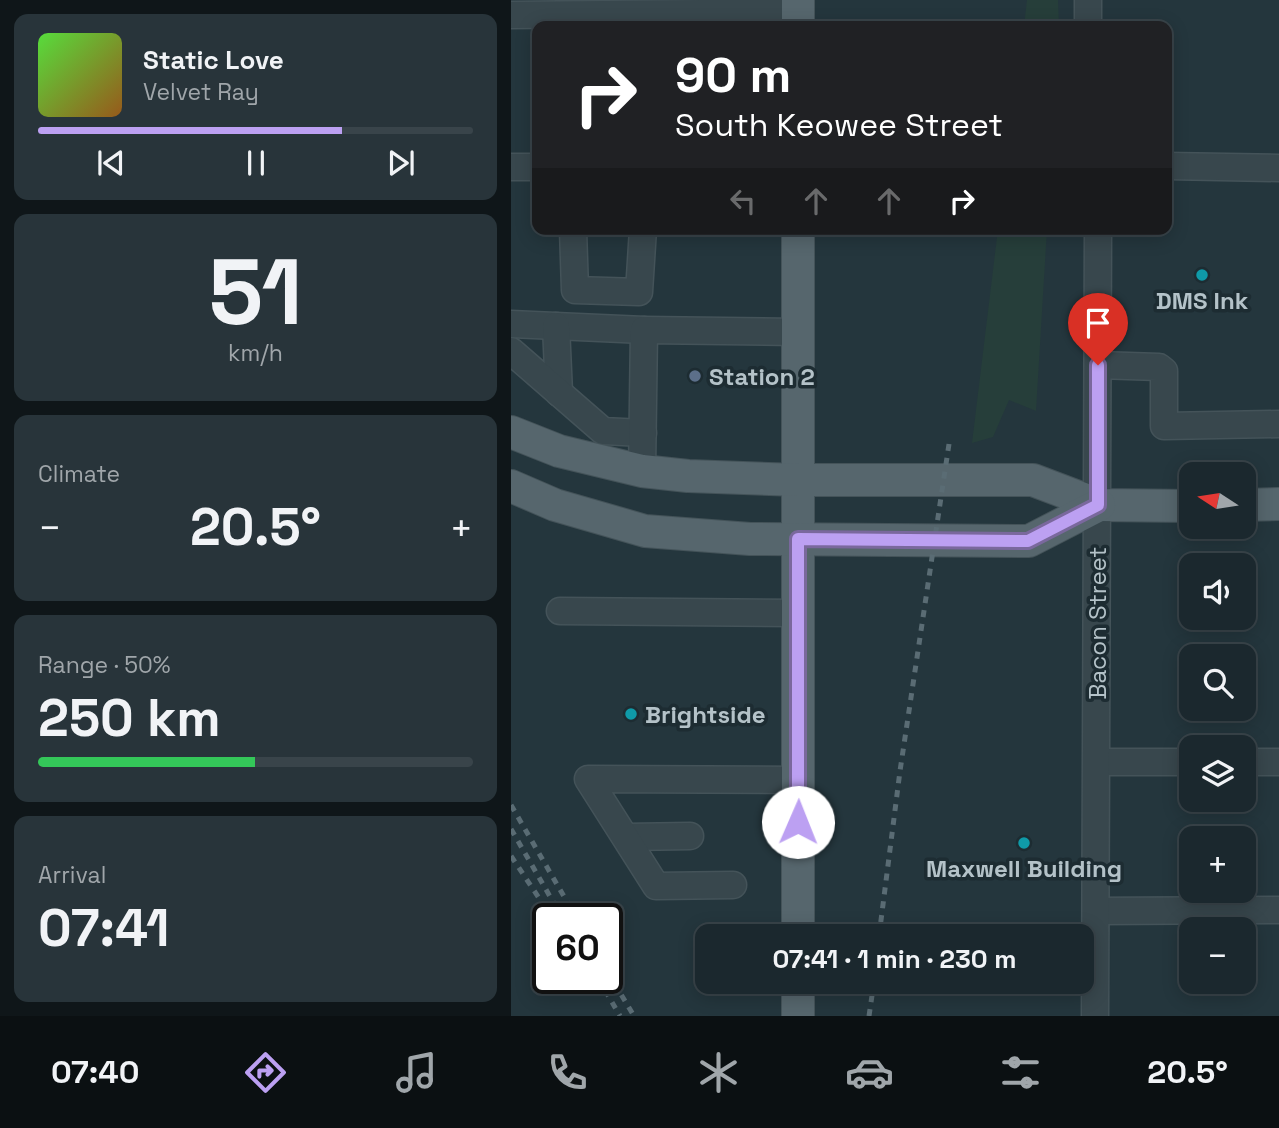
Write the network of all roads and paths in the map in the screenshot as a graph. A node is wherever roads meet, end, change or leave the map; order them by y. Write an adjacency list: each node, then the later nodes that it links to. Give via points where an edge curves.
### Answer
1 (1088, 0): 6 (street)
2 (540, 7): 3 (street); 5 (street)
3 (648, 13): 4 (street)
4 (798, 13)
5 (511, 15)
6 (1088, 21)
7 (1172, 166): 10 (street)
8 (511, 167): 9 (street)
9 (532, 167)
10 (1279, 168)
11 (573, 235): 12 (street, via 575,290 639,292)
12 (643, 235)
13 (798, 235): 18 (main road)
14 (1098, 235): 20 (street, Bacon Street)
15 (511, 324): 16 (street)
16 (556, 326): 17 (street); 21 (street)
17 (645, 330): 18 (street); 24 (street)
18 (798, 332): 26 (main road)
19 (511, 351): 21 (street)
20 (1098, 365): 22 (street, via 1159,366 1164,371 1164,426); 29 (street, Bacon Street)
21 (559, 393): 24 (street, via 603,431)
22 (1279, 424)
23 (511, 432): 25 (main road, via 559,452)
24 (643, 433): 25 (street)
25 (642, 471): 26 (main road)
26 (798, 480): 29 (main road, via 1033,480); 32 (main road)
27 (511, 486): 32 (main road, via 555,505 645,531)
28 (1279, 504): 30 (main road)
29 (1098, 505): 31 (main road); 32 (main road, via 1028,541); 35 (street, Bacon Street)
30 (1257, 505)
31 (1179, 506)
32 (798, 539): 34 (main road)
33 (560, 611): 34 (street)
34 (798, 613): 39 (main road)
35 (1097, 762): 36 (street); 44 (street, Bacon Street)
36 (1179, 762)
37 (1256, 762): 38 (street)
38 (1279, 762)
39 (798, 780): 41 (street, via 588,779); 45 (main road)
40 (690, 836): 41 (street)
41 (627, 837): 42 (street, via 656,886)
42 (733, 885)
43 (1279, 910): 44 (street)
44 (1096, 911): 48 (street, Bacon Street)
45 (798, 924)
46 (798, 994): 47 (main road)
47 (798, 1016)
48 (1095, 1016)

